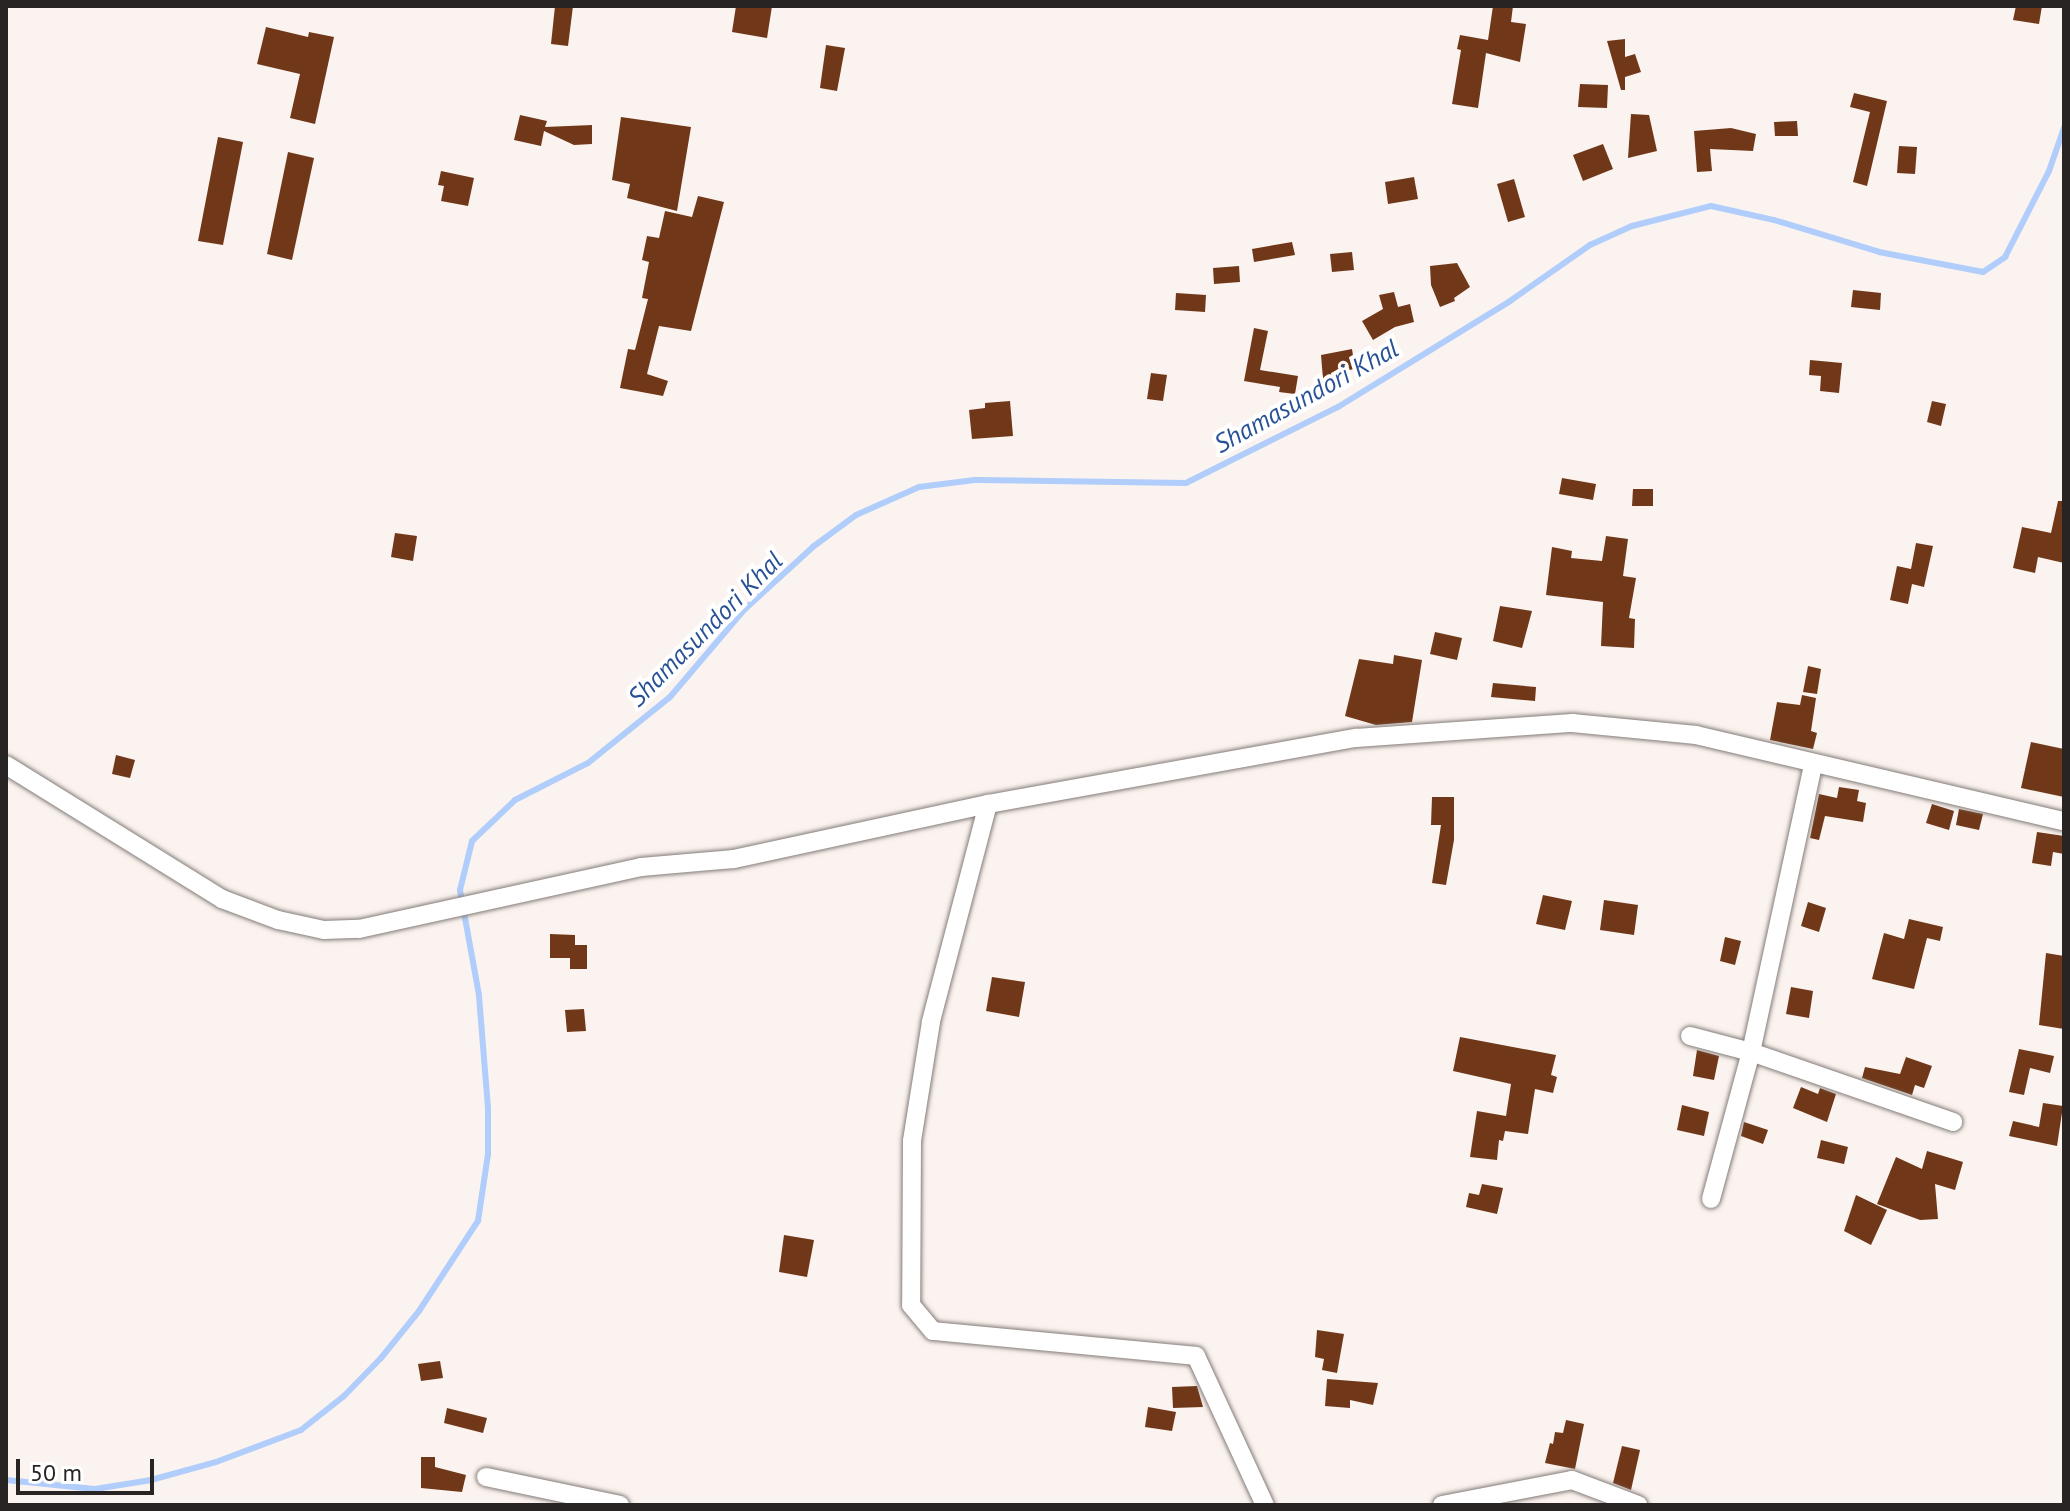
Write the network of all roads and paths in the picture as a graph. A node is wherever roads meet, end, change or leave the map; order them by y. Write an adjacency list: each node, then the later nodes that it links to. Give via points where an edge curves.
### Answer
1 (6, 765): 3 (street, via 222,899 324,930 359,929 641,867 734,859)
2 (1813, 765): 3 (street, via 1696,735 1572,723 1356,738); 4 (street); 6 (street)
3 (988, 804): 11 (street, via 931,1022 912,1141 911,1305 933,1331 1196,1356)
4 (2064, 821)
5 (1690, 1036): 6 (street)
6 (1751, 1052): 7 (street); 8 (street)
7 (1953, 1122)
8 (1711, 1199)
9 (486, 1477): 10 (street)
10 (620, 1505)
11 (1265, 1505)
12 (1442, 1505): 13 (street, via 1572,1480)
13 (1638, 1505)

